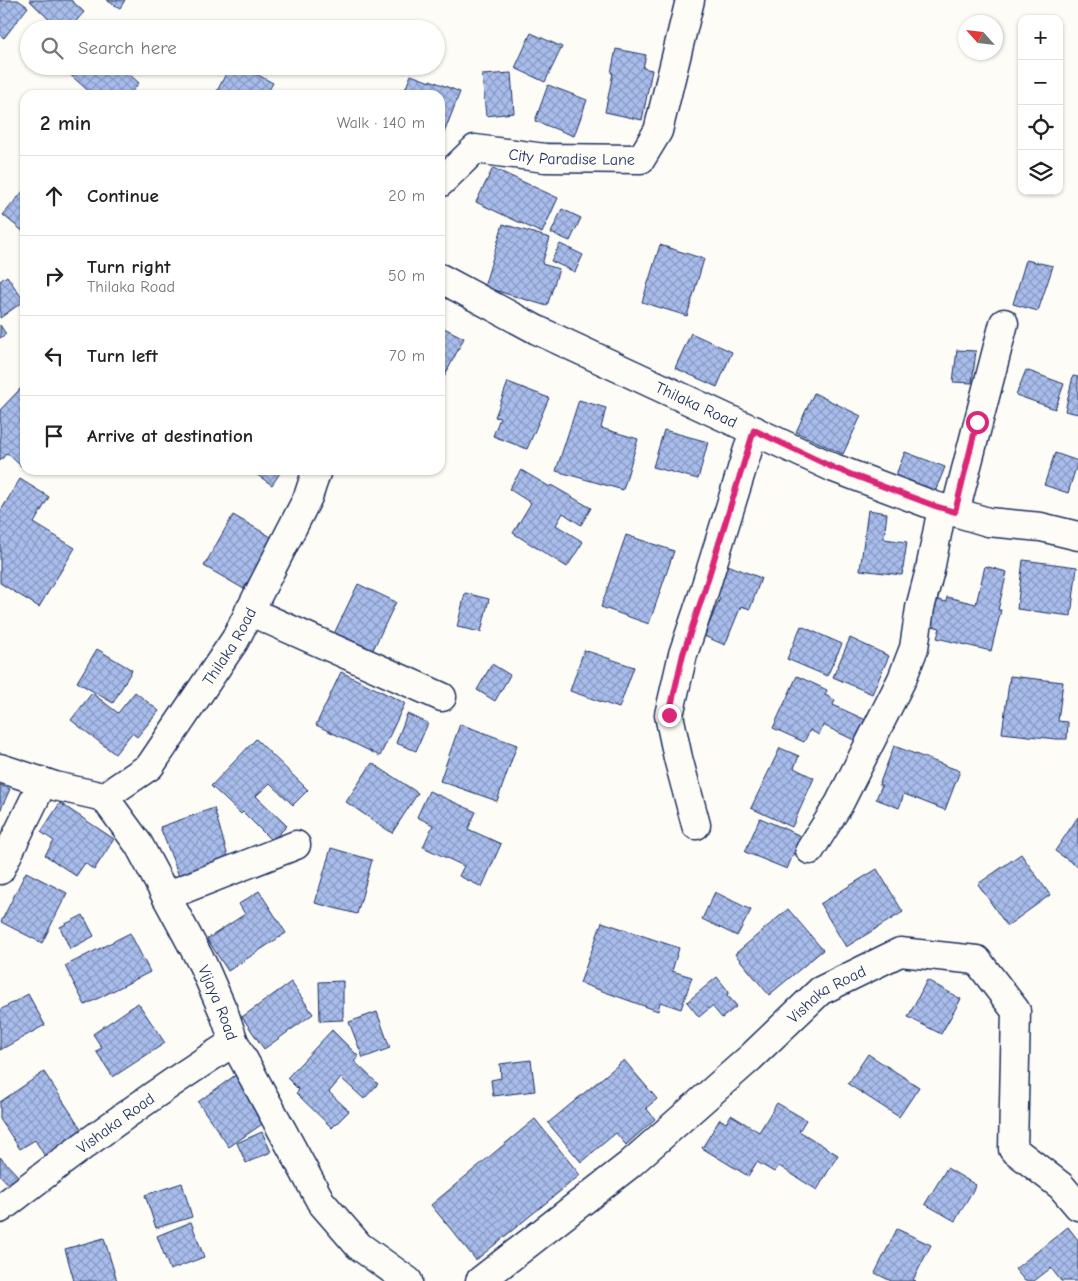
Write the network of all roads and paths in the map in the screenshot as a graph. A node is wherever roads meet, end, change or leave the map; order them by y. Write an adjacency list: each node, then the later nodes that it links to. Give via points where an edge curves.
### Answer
1 (690, 0): 2 (street, City Paradise Lane, via 658,131 642,159 545,158 475,149)
2 (445, 178)
3 (445, 281): 5 (street, Thilaka Road, via 537,330)
4 (1004, 322): 7 (street)
5 (754, 430): 7 (street, Thilaka Road, via 834,468); 14 (street, via 683,654 669,715)
6 (315, 475): 9 (street, Thilaka Road, via 308,497)
7 (948, 510): 8 (street, Thilaka Road, via 988,522 1041,527); 16 (street, via 920,608 914,648 839,804)
8 (1078, 536)
9 (250, 611): 10 (street); 13 (street, Thilaka Road, via 235,640 150,766)
10 (442, 697)
11 (0, 768): 12 (street)
12 (43, 782): 13 (street); 17 (street)
13 (104, 797): 18 (street, Vijaya Road, via 139,845)
14 (696, 825)
15 (296, 845): 18 (street)
16 (810, 850)
17 (0, 870)
18 (166, 896): 19 (street, Vijaya Road, via 203,965)
19 (234, 1042): 21 (street, Vishaka Road, via 180,1076); 22 (street, Vijaya Road, via 321,1202 359,1246)
20 (1078, 1206): 23 (street, Vishaka Road, via 1061,1186 1013,1149 1016,1011 977,960 900,952 820,991 629,1165)
21 (0, 1208)
22 (408, 1281)
23 (480, 1281)

